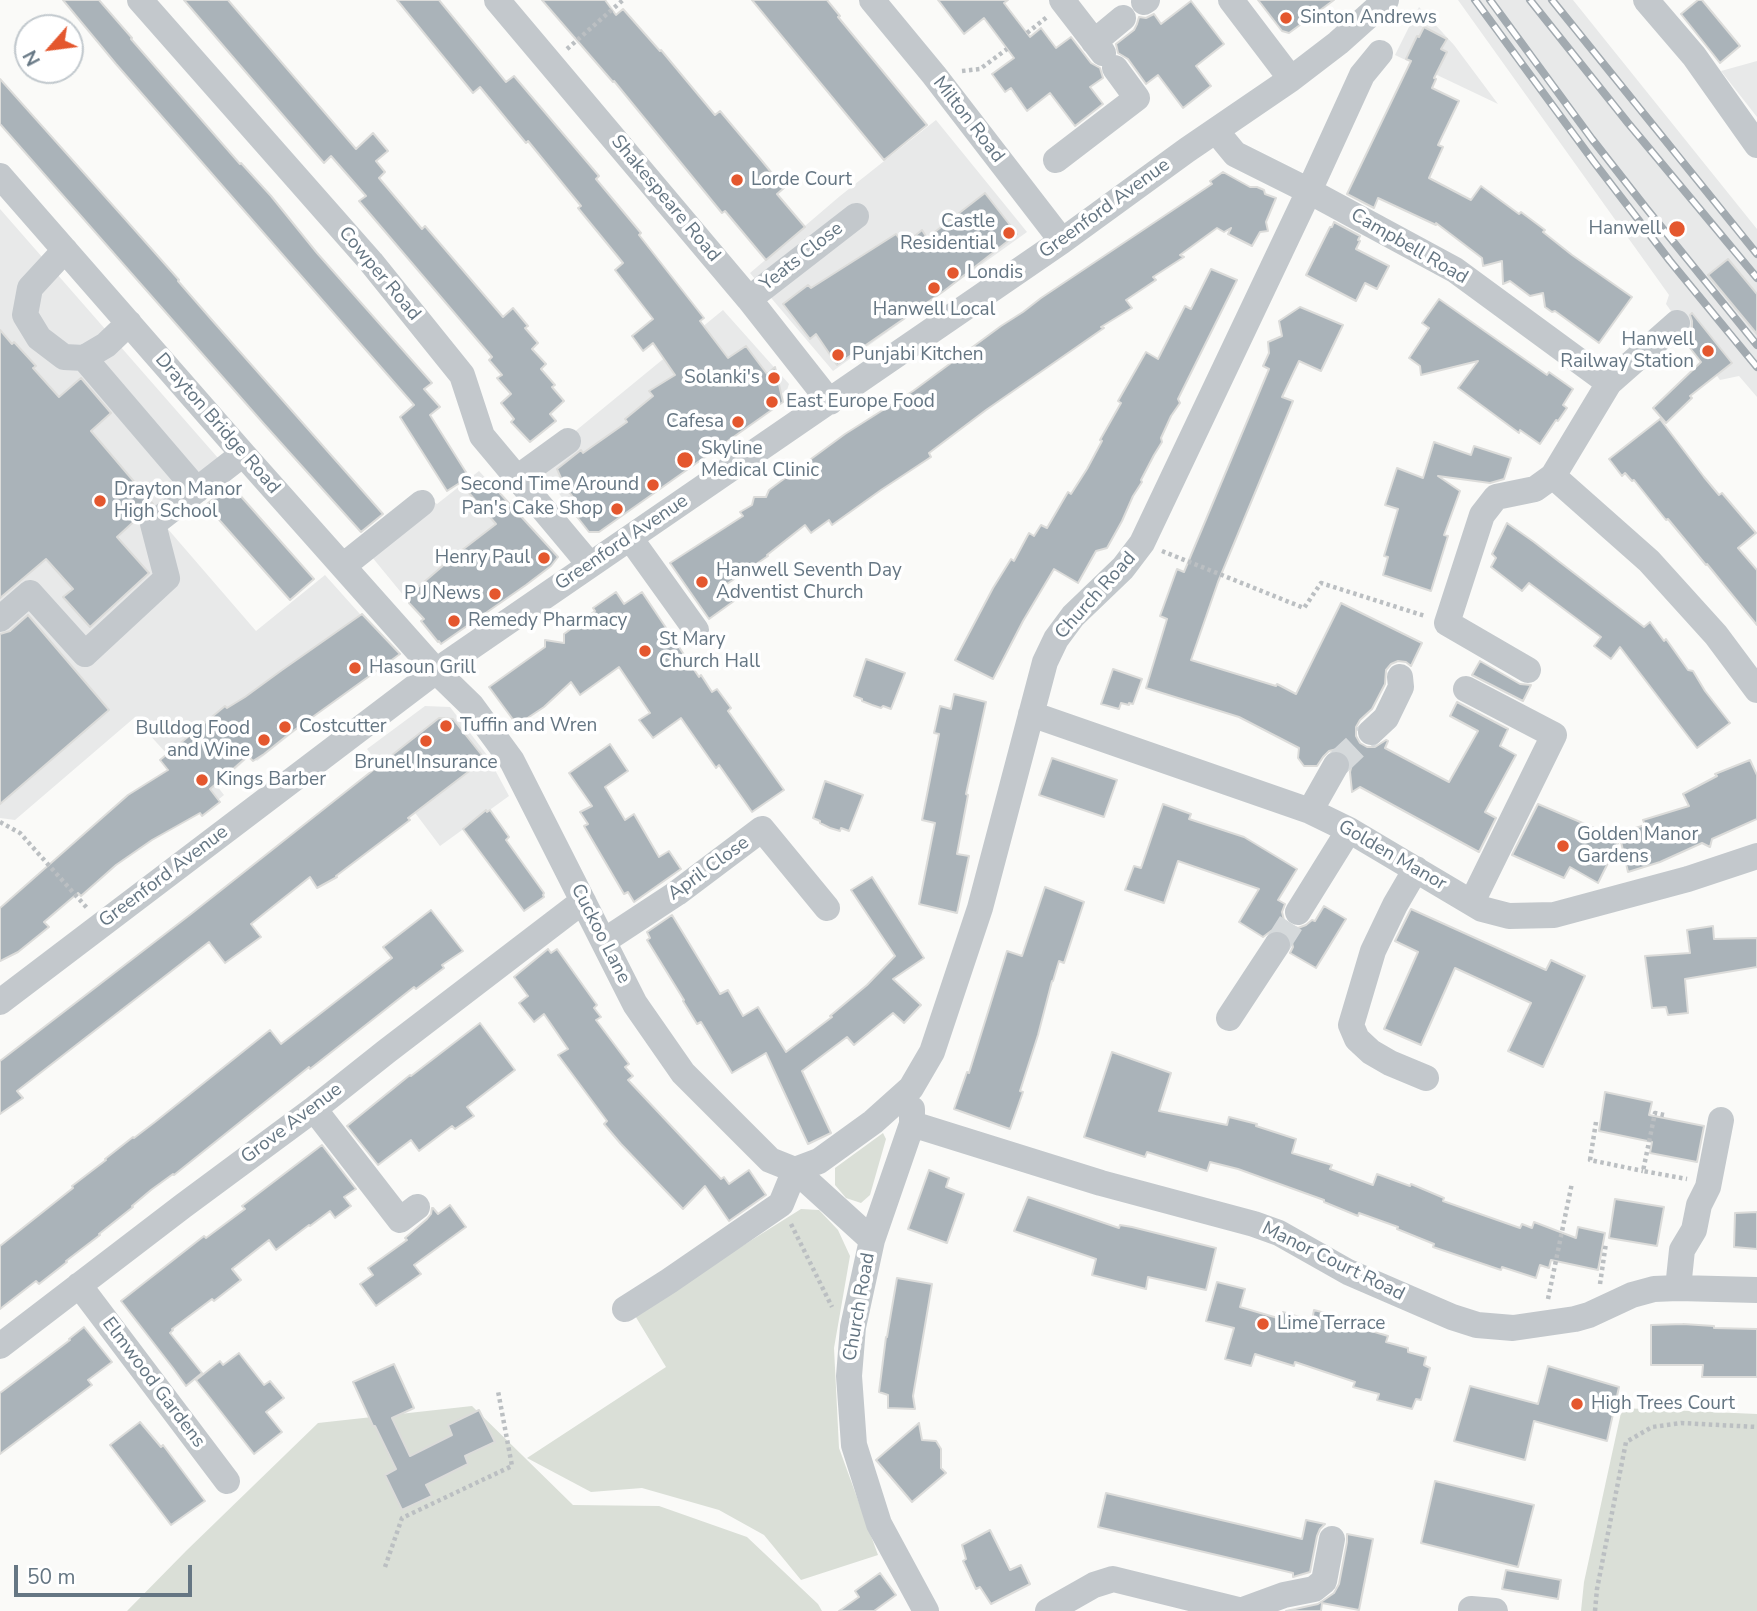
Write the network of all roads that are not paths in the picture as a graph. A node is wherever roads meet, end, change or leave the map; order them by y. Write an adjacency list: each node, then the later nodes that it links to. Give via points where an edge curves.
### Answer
1 (140, 0): 29 (street, Cowper Road, via 371,262 462,374 482,436)
2 (497, 0): 20 (street, Shakespeare Road)
3 (872, 0): 18 (street, Milton Road)
4 (1062, 0): 10 (street)
5 (1231, 0): 11 (street)
6 (1386, 0): 11 (street)
7 (1646, 0): 13 (street, via 1694,56)
8 (1123, 19): 10 (street)
9 (1380, 53): 16 (street, Church Road, via 1362,75)
10 (1104, 54): 14 (street, via 1137,98)
11 (1292, 79): 12 (street, Greenford Avenue)
12 (1216, 131): 16 (street, Campbell Road, via 1235,154); 18 (street, Greenford Avenue)
13 (1757, 145)
14 (1056, 160)
15 (0, 176): 19 (street, Drayton Bridge Road)
16 (1309, 191): 24 (street, Campbell Road, via 1455,270); 42 (street, Church Road, via 1142,543 1056,639)
17 (856, 216): 20 (street, Yeats Close)
18 (1062, 241): 25 (street, Greenford Avenue)
19 (65, 250): 21 (street, Drayton Bridge Road); 23 (street, via 30,288 25,315 39,338 55,351 64,357)
20 (749, 299): 25 (street, Shakespeare Road)
21 (129, 323): 23 (street); 27 (street, Drayton Bridge Road)
22 (1677, 323): 24 (street)
23 (84, 358): 30 (street)
24 (1609, 383): 28 (street)
25 (830, 402): 32 (street, Greenford Avenue)
26 (568, 441): 29 (street)
27 (243, 454): 30 (street); 33 (street, Drayton Bridge Road)
28 (1553, 476): 37 (street, via 1535,489 1496,497 1482,515 1447,623); 41 (street, via 1649,562 1716,635)
29 (517, 478): 34 (street, Cowper Road)
30 (197, 490): 35 (street, via 153,524 167,578 85,654 30,593)
31 (422, 503): 33 (street)
32 (630, 538): 34 (street, Greenford Avenue); 36 (street)
33 (343, 565): 38 (street, Drayton Bridge Road)
34 (590, 565): 38 (street, Greenford Avenue)
35 (0, 620)
36 (696, 630)
37 (1528, 670)
38 (436, 671): 49 (street, Cuckoo Lane, via 471,705 512,761); 55 (street, Greenford Avenue)
39 (1400, 677): 43 (street, via 1401,687 1386,718)
40 (1465, 689): 50 (street, via 1554,735)
41 (1757, 690)
42 (1031, 714): 45 (street, Golden Manor); 58 (street, Church Road, via 980,908 932,1052)
43 (1371, 732)
44 (1336, 765): 45 (street)
45 (1310, 811): 46 (street, Golden Manor)
46 (1349, 830): 48 (street, Golden Manor); 52 (street)
47 (1757, 856): 50 (street, Golden Manor, via 1554,915 1509,916)
48 (1416, 869): 50 (street, Golden Manor); 57 (street, via 1373,951 1351,1025 1357,1039 1371,1052)
49 (583, 901): 53 (street, Cuckoo Lane); 59 (street, Grove Avenue)
50 (1472, 902)
51 (827, 908): 53 (street, April Close, via 762,829)
52 (1298, 912)
53 (604, 941): 62 (street, Cuckoo Lane, via 635,1004 683,1073 770,1160)
54 (1277, 945): 56 (street)
55 (0, 1002)
56 (1229, 1018)
57 (1426, 1078)
58 (911, 1088): 61 (street, Church Road); 62 (street, Church Road, via 819,1161)
59 (314, 1109): 63 (street); 65 (street, Grove Avenue)
60 (1721, 1121): 66 (street, via 1694,1230 1682,1250)
61 (912, 1124): 64 (street, Church Road); 66 (street, Manor Court Road, via 1101,1183 1254,1224 1348,1272 1477,1325 1513,1328 1574,1320 1642,1292)
62 (795, 1170): 64 (street, Church Road); 68 (street, via 781,1204)
63 (401, 1221)
64 (872, 1240): 73 (street, Church Road, via 853,1327 849,1376 854,1445 879,1524)
65 (79, 1285): 69 (street, Grove Avenue); 70 (street, Elmwood Gardens)
66 (1678, 1288): 67 (street, Manor Court Road)
67 (1757, 1290)
68 (625, 1309)
69 (0, 1346)
70 (227, 1481)
71 (1332, 1539): 72 (street, via 1324,1581 1314,1589)
72 (1243, 1610): 74 (street, via 1113,1579)
73 (926, 1611)
74 (1048, 1611)
75 (1471, 1611): 76 (street)
76 (1494, 1611)

